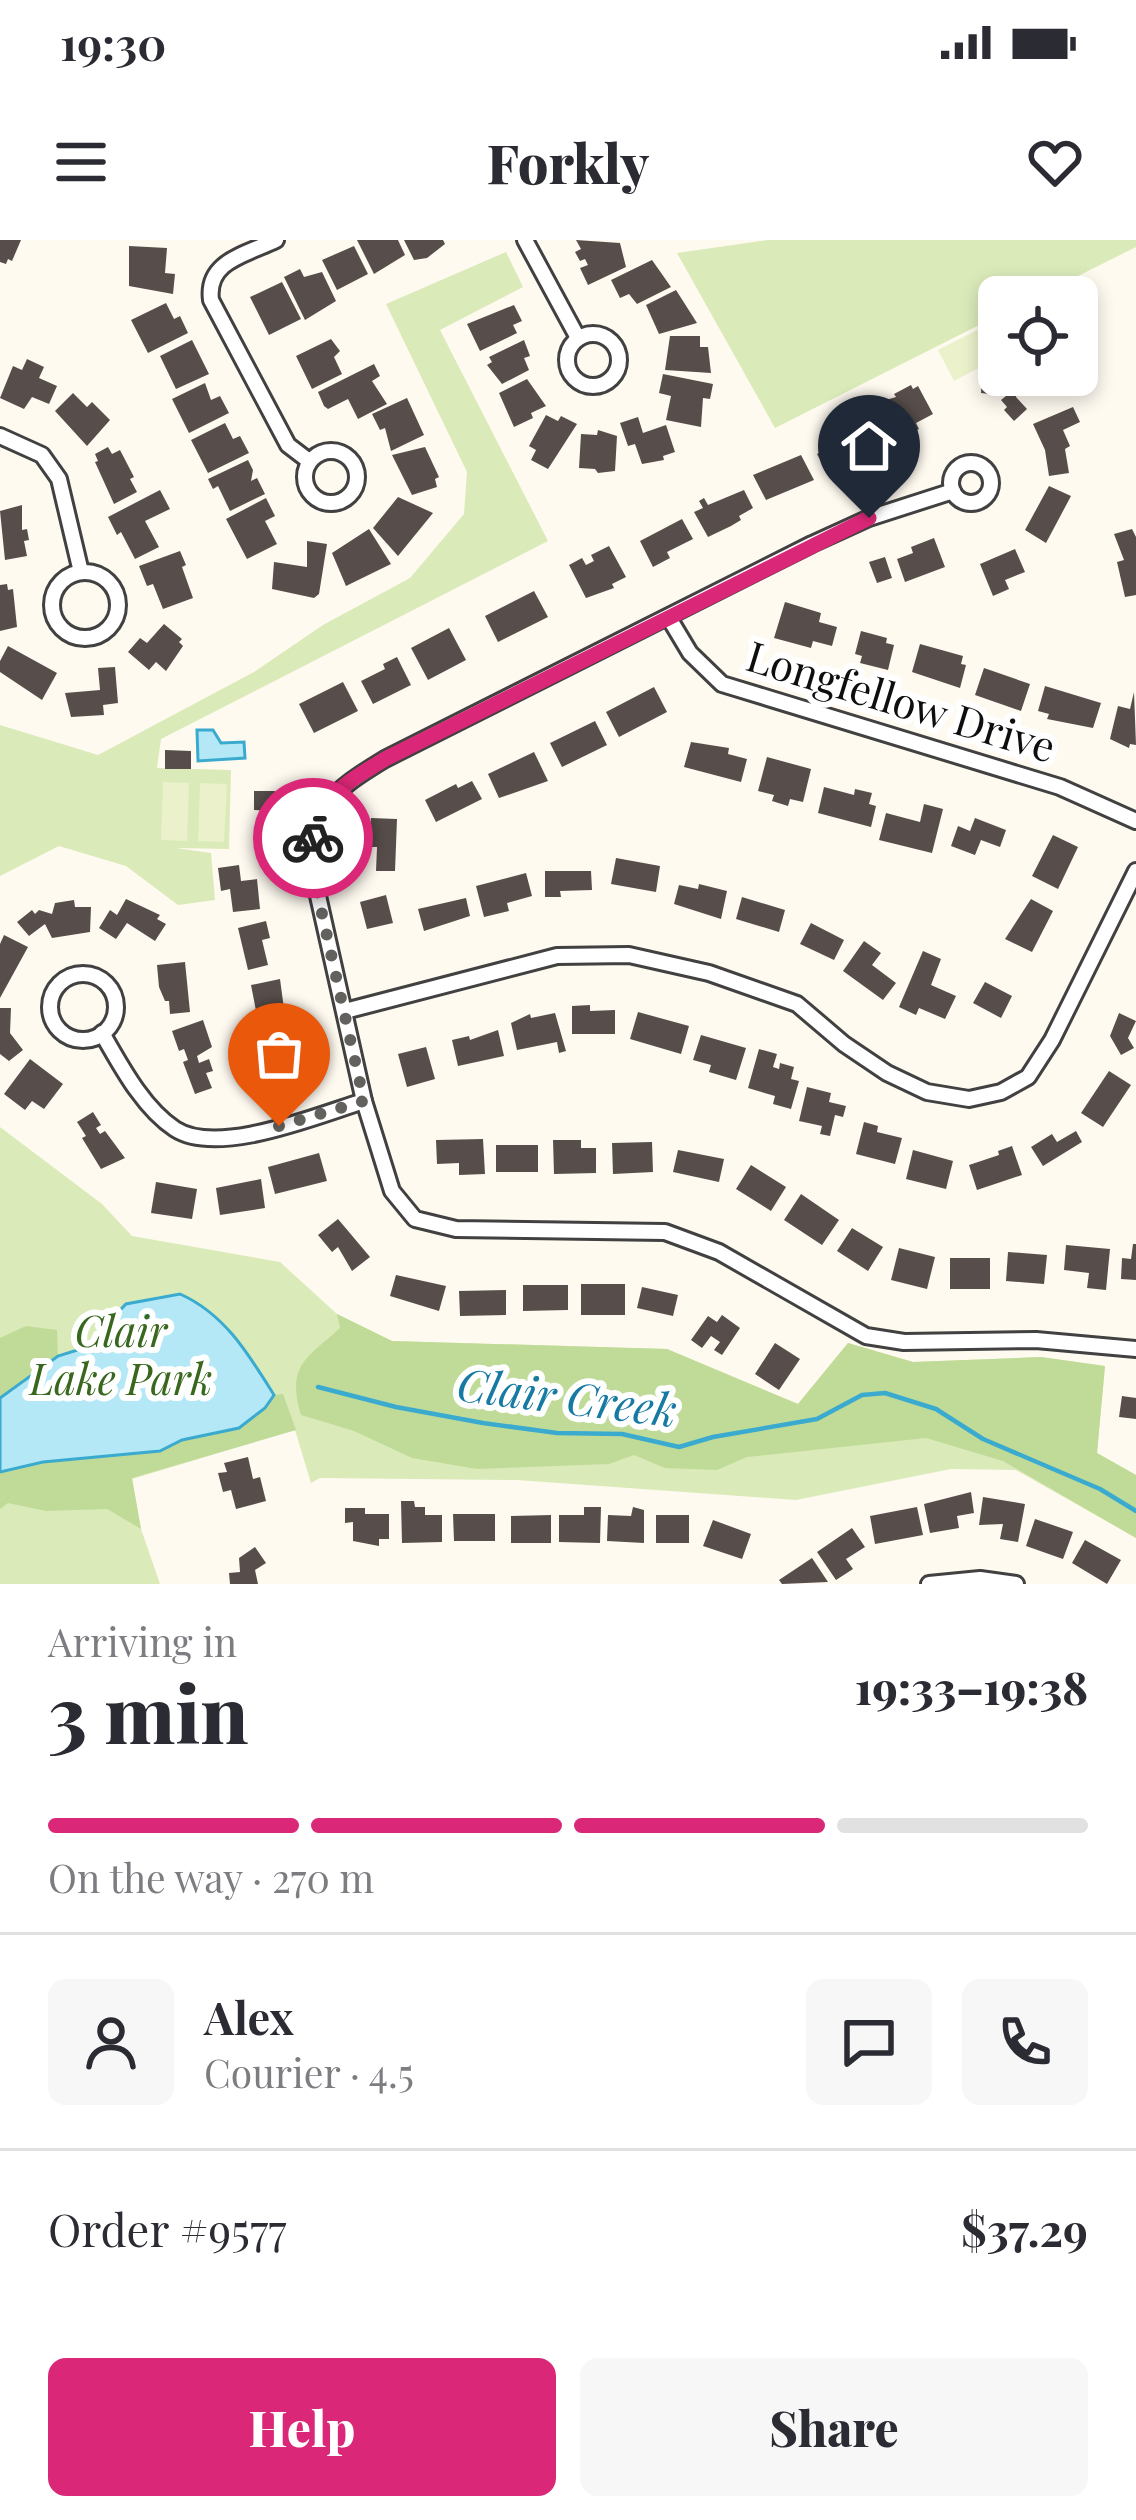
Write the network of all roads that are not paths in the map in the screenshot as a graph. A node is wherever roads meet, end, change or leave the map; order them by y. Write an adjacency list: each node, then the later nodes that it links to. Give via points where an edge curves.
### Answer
1 (276, 240): 5 (street, via 216,269 211,300 288,445)
2 (525, 240): 3 (street)
3 (578, 338)
4 (0, 436): 7 (street, via 42,455 59,479)
5 (309, 461)
6 (952, 490): 8 (street, via 831,535)
7 (81, 572): 7 (street, via 59,584 52,612 64,632 86,639 112,626 119,606 106,579)
8 (669, 618): 9 (street, Longfellow Drive, via 722,684 1038,779); 11 (street, via 343,784 320,812 311,843)
9 (1136, 821)
10 (1136, 871): 11 (street, via 1028,1077 969,1099 886,1073 797,1004 629,955 557,956)
11 (345, 1011): 13 (street)
12 (102, 1034): 12 (street, via 115,1010 110,988 90,975 60,983 50,1011 62,1033 78,1040); 13 (street, via 156,1112 198,1138 251,1133)
13 (364, 1101): 14 (street, via 392,1191 415,1220 456,1229 665,1232 719,1252 866,1336)
14 (1136, 1349)
15 (928, 1584): 16 (street)
16 (1016, 1584)

